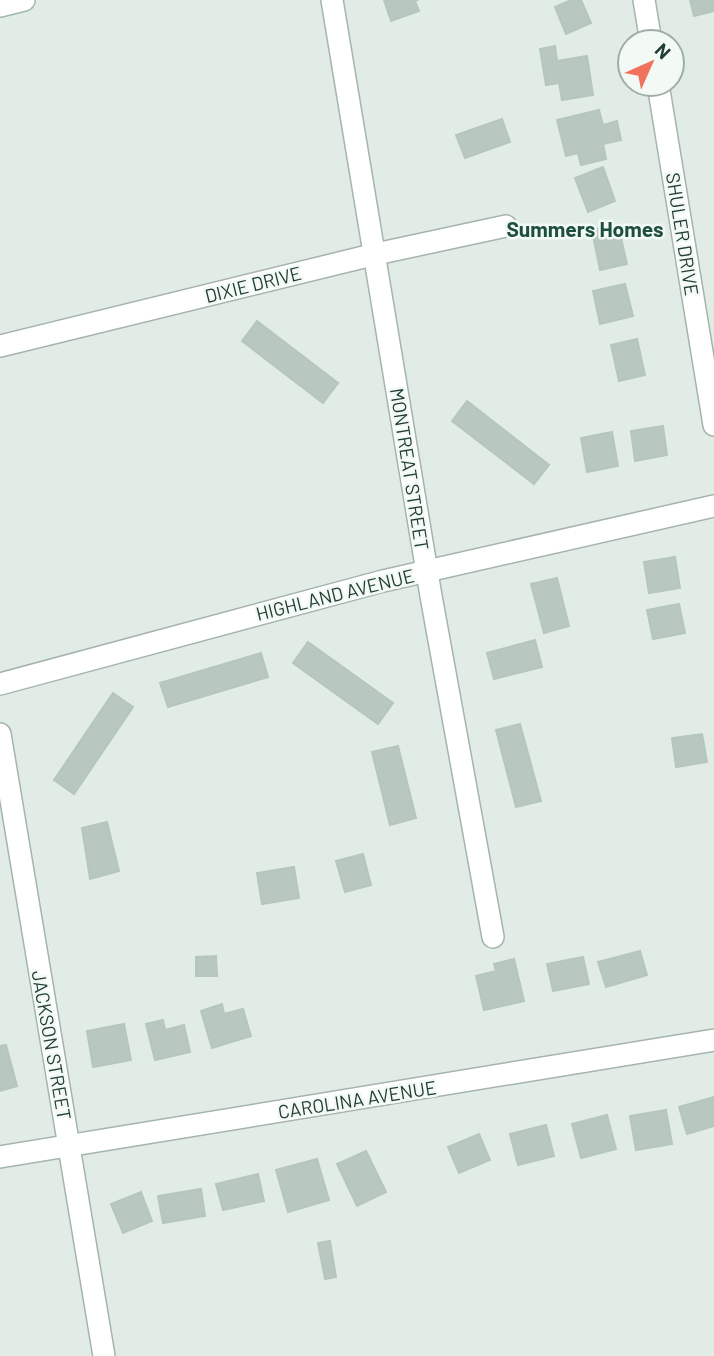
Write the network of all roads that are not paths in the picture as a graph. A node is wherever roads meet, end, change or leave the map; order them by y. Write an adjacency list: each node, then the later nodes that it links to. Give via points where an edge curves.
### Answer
1 (24, 0): 4 (street)
2 (332, 0): 8 (street, MONTREAT STREET)
3 (644, 0): 5 (street)
4 (0, 6)
5 (649, 28)
6 (660, 98): 10 (street, SHULER DRIVE)
7 (506, 226): 8 (street, DIXIE DRIVE)
8 (376, 254): 9 (street, DIXIE DRIVE); 12 (street, MONTREAT STREET)
9 (0, 346)
10 (714, 425)
11 (714, 506): 12 (street, HIGHLAND AVENUE)
12 (427, 571): 13 (street, HIGHLAND AVENUE); 15 (street, MONTREAT STREET)
13 (0, 684)
14 (0, 734): 17 (street, JACKSON STREET)
15 (493, 937)
16 (714, 1040): 17 (street, CAROLINA AVENUE)
17 (69, 1146): 18 (street, CAROLINA AVENUE); 19 (street, JACKSON STREET)
18 (0, 1157)
19 (104, 1356)

